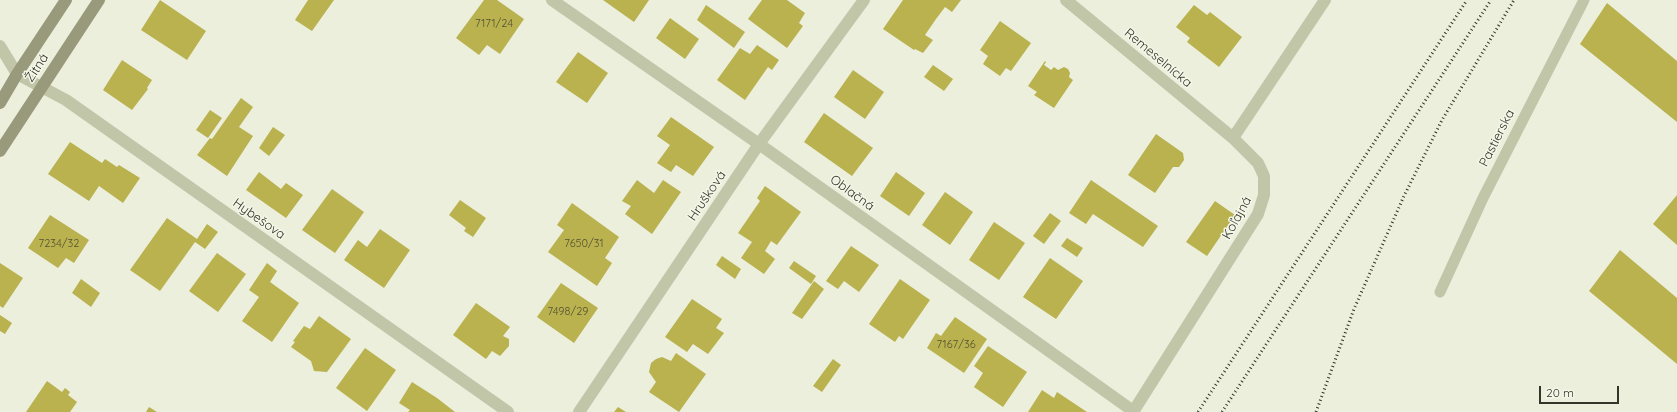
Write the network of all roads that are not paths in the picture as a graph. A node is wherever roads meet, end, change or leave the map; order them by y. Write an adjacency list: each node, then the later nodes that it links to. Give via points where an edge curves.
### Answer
1 (66, 0): 9 (main road, Žitná)
2 (99, 0): 10 (main road, Žitná)
3 (552, 0): 13 (street, Oblačná)
4 (864, 0): 13 (street, Hrušková)
5 (1066, 0): 12 (street, Remeselnícka)
6 (1325, 0): 12 (street)
7 (1584, 0): 15 (lane, Pastierska, via 1483,198)
8 (0, 46): 9 (street)
9 (17, 74): 10 (street, Hybešova); 11 (main road, Žitná)
10 (42, 86): 14 (main road, Žitná); 16 (street, Hybešova, via 66,100)
11 (0, 103)
12 (1233, 138): 18 (street, Koľajná, via 1262,168 1264,186 1261,206)
13 (759, 144): 17 (street, Hrušková); 18 (street, Oblačná)
14 (0, 151)
15 (1440, 292)
16 (508, 412)
17 (579, 412)
18 (1133, 412)

